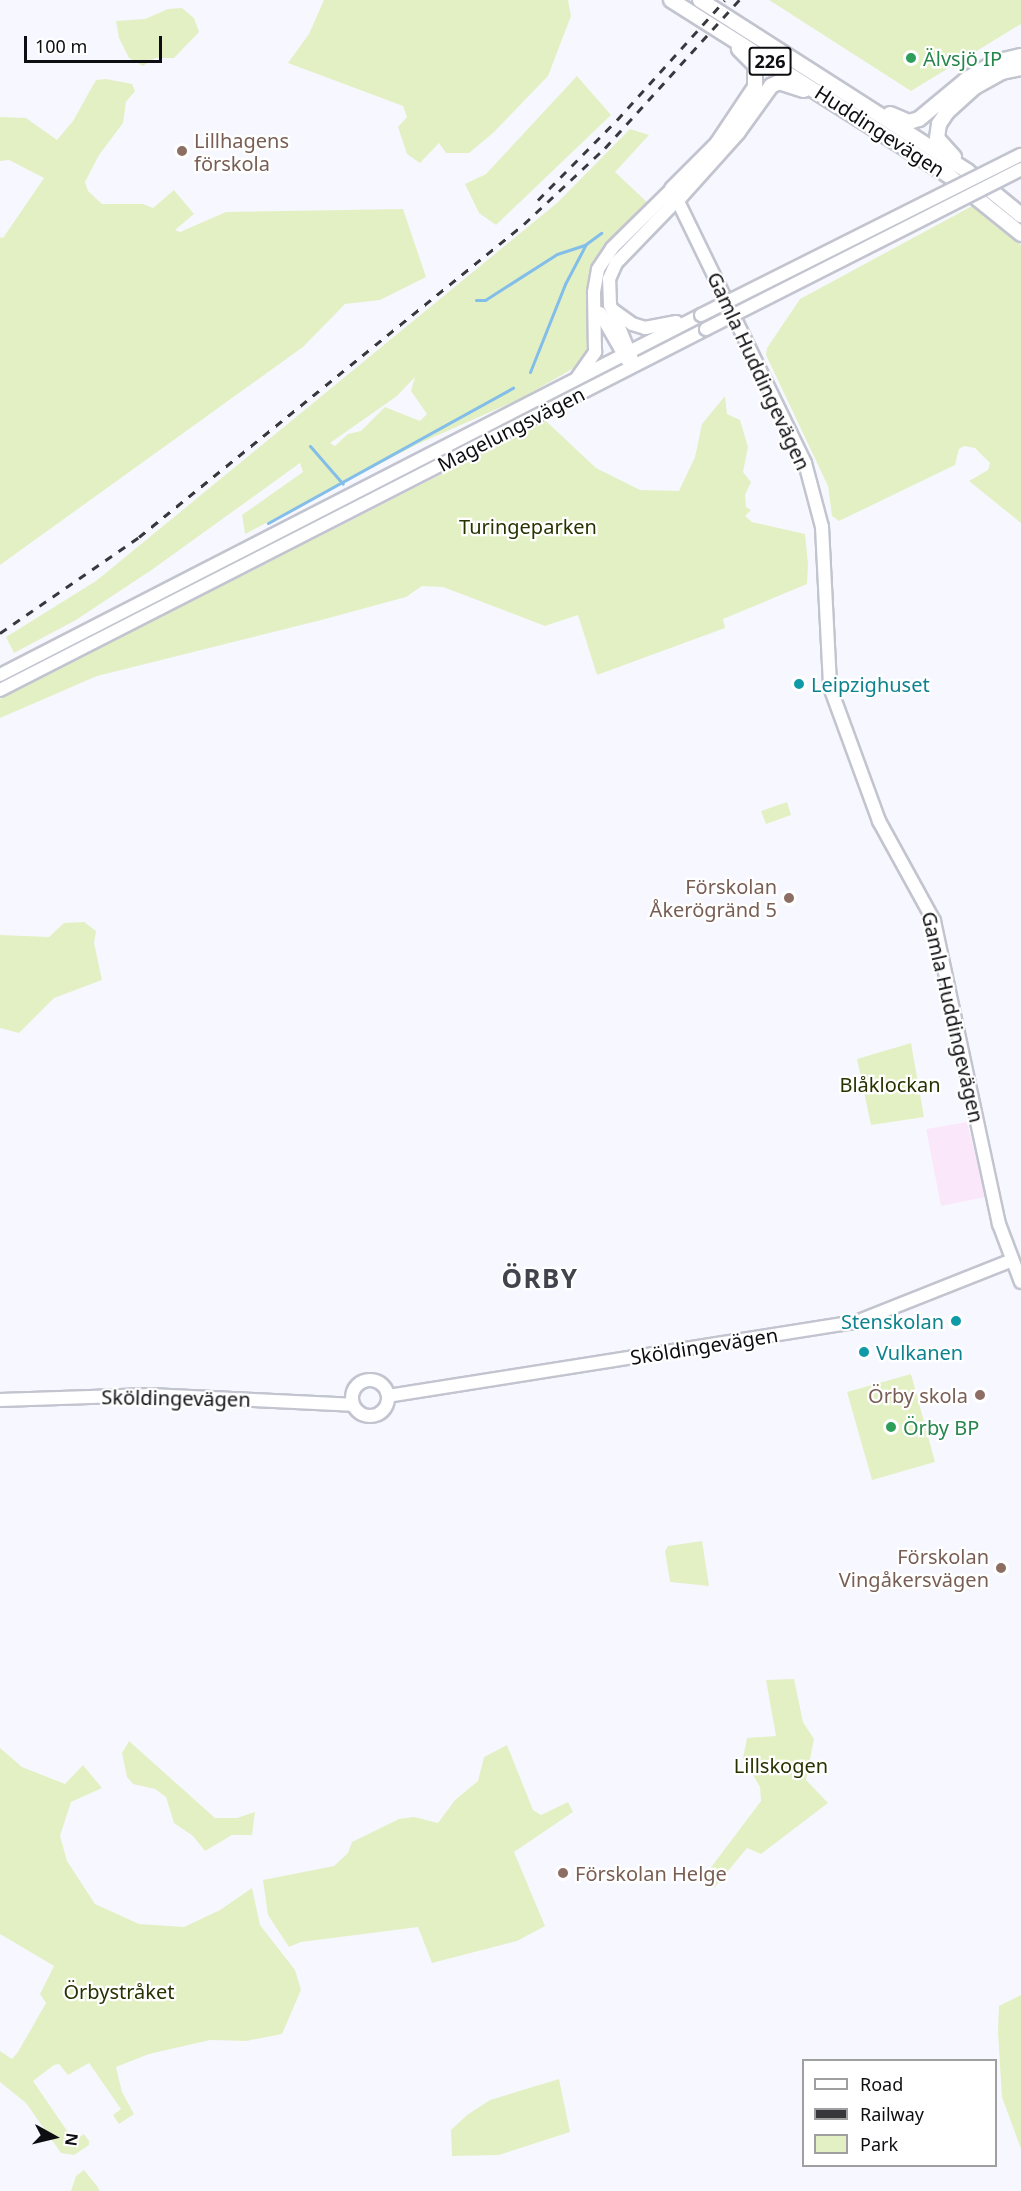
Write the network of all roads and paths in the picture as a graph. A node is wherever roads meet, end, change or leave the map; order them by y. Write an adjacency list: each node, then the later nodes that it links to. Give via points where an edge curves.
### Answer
1 (661, 0): 11 (main road, via 749,57 757,78 748,101)
2 (671, 0): 7 (main road, Huddingevägen / 226)
3 (700, 0): 6 (main road, Huddingevägen / 226)
4 (1021, 56): 6 (main road, via 995,62 967,79 919,119 909,122)
5 (1021, 68): 10 (main road, via 1002,72 975,87 939,124 937,138)
6 (855, 99): 10 (main road, Huddingevägen / 226)
7 (867, 123): 11 (main road, via 806,90 779,82 771,86 738,132); 13 (main road, Huddingevägen / 226, via 948,175)
8 (1021, 155): 16 (main road, Magelungsvägen, bridge)
9 (1021, 169): 18 (main road, Magelungsvägen, bridge)
10 (967, 171): 12 (main road, Huddingevägen / 226)
11 (674, 194): 14 (main road, via 608,253 598,269); 15 (main road, via 616,263 607,289); 22 (main road, Gamla Huddingevägen, via 805,463 822,527 830,687 879,821 934,921)
12 (1021, 215)
13 (1021, 234)
14 (594, 292): 17 (main road, via 603,321); 19 (main road, via 595,352)
15 (611, 309): 16 (main road, via 626,321 645,328); 17 (main road)
16 (701, 315): 17 (main road, Magelungsvägen)
17 (626, 353): 18 (main road); 19 (main road, Magelungsvägen)
18 (634, 366): 21 (main road, Magelungsvägen)
19 (577, 378): 20 (main road, Magelungsvägen)
20 (0, 675)
21 (0, 690)
22 (1010, 1261): 23 (main road, Gamla Huddingevägen); 24 (main road, Sköldingevägen, via 856,1322)
23 (1021, 1282)
24 (388, 1396): 26 (main road, Sköldingevägen, via 385,1409 373,1416 358,1413); 26 (main road, via 377,1382 365,1380 355,1387)
25 (0, 1400): 26 (main road, Sköldingevägen, via 150,1395)
26 (352, 1405)

